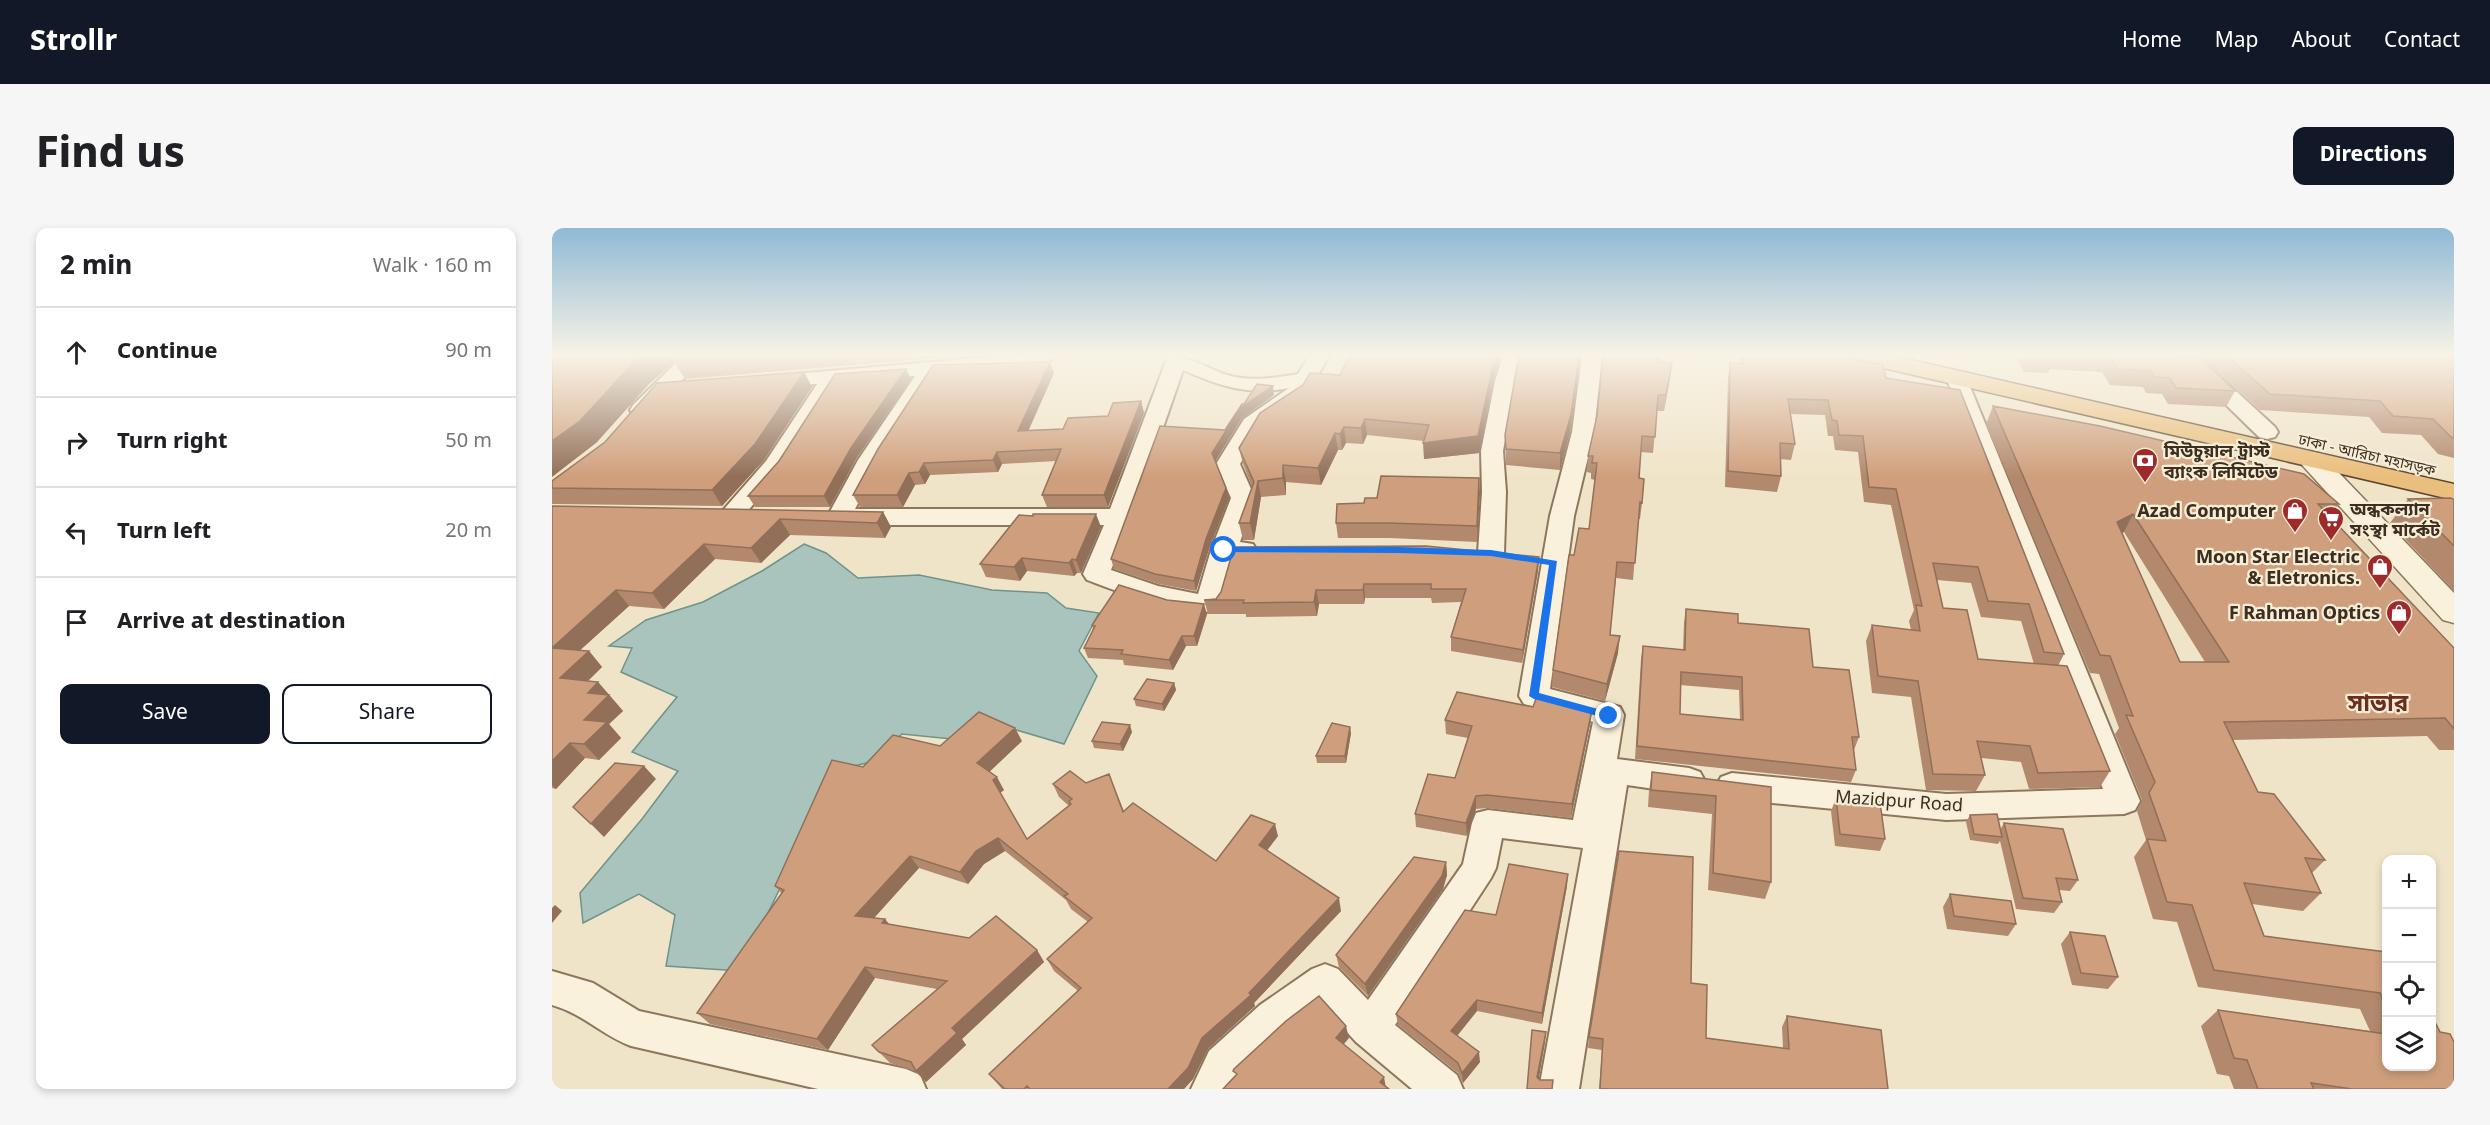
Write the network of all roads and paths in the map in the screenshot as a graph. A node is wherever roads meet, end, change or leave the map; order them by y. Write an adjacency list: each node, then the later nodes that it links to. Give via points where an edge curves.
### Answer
1 (653, 396): 12 (street)
2 (819, 396): 17 (street, via 776,465 720,516)
3 (912, 396): 18 (street, via 828,517)
4 (1163, 396): 18 (street)
5 (1293, 396): 19 (street, via 1252,424 1228,464 1243,498)
6 (1502, 396): 21 (street, via 1492,451 1494,492)
7 (1587, 396): 21 (street, via 1583,432 1562,516)
8 (1964, 396): 28 (street, Mazidpur Road, via 2124,801 1946,807 1613,771)
9 (2038, 396): 14 (highway, ঢাকা - আরিচা মহাসড়ক)
10 (2108, 396): 13 (highway, ঢাকা - আরিচা মহাসড়ক)
11 (2229, 396): 13 (street)
12 (628, 424)
13 (2267, 432): 15 (highway, ঢাকা - আরিচা মহাসড়ক)
14 (2312, 460): 16 (highway, ঢাকা - আরিচা মহাসড়ক); 22 (street)
15 (2454, 475)
16 (2454, 492)
17 (762, 517)
18 (1120, 517): 19 (street, via 1096,574 1132,588 1182,602 1209,604)
19 (1224, 550): 20 (street)
20 (1266, 550)
21 (1513, 557): 24 (street, via 1534,696 1609,716 1587,835 1488,823 1479,868)
22 (2454, 612)
23 (552, 988): 25 (street, via 580,995 631,1028)
24 (1370, 1029): 26 (street, via 1325,981 1274,1018 1222,1065); 27 (street)
25 (906, 1089)
26 (1211, 1089)
27 (1443, 1089)
28 (1559, 1089)

